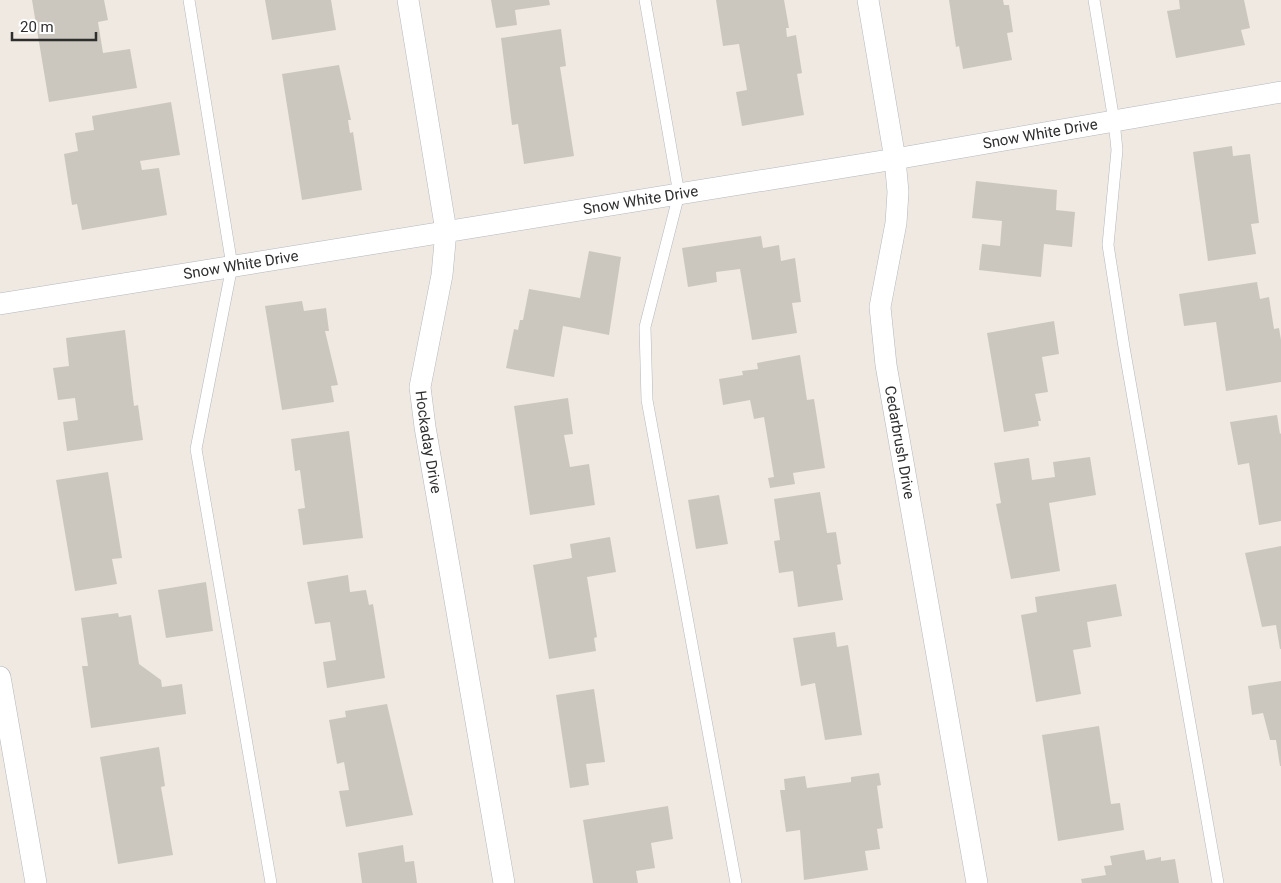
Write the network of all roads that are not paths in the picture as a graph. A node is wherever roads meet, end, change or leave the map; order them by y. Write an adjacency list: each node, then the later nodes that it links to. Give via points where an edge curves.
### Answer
1 (189, 0): 11 (lane)
2 (408, 0): 10 (street, Hockaday Drive)
3 (645, 0): 9 (lane)
4 (868, 0): 8 (street, Cedarbrush Drive)
5 (1094, 0): 7 (lane)
6 (1281, 92): 7 (street, Snow White Drive)
7 (1114, 121): 8 (street, Snow White Drive); 19 (lane, via 1117,150 1108,245)
8 (895, 159): 9 (street, Snow White Drive); 18 (street, Cedarbrush Drive, via 896,223 880,307 886,364)
9 (680, 194): 10 (street, Snow White Drive); 17 (lane, via 645,327 647,400)
10 (446, 231): 11 (street, Snow White Drive); 16 (street, Hockaday Drive, via 442,275 420,388)
11 (232, 266): 12 (street, Snow White Drive); 15 (lane, via 196,449)
12 (0, 304)
13 (0, 677): 14 (street)
14 (36, 883)
15 (271, 883)
16 (504, 883)
17 (736, 883)
18 (977, 883)
19 (1218, 883)

